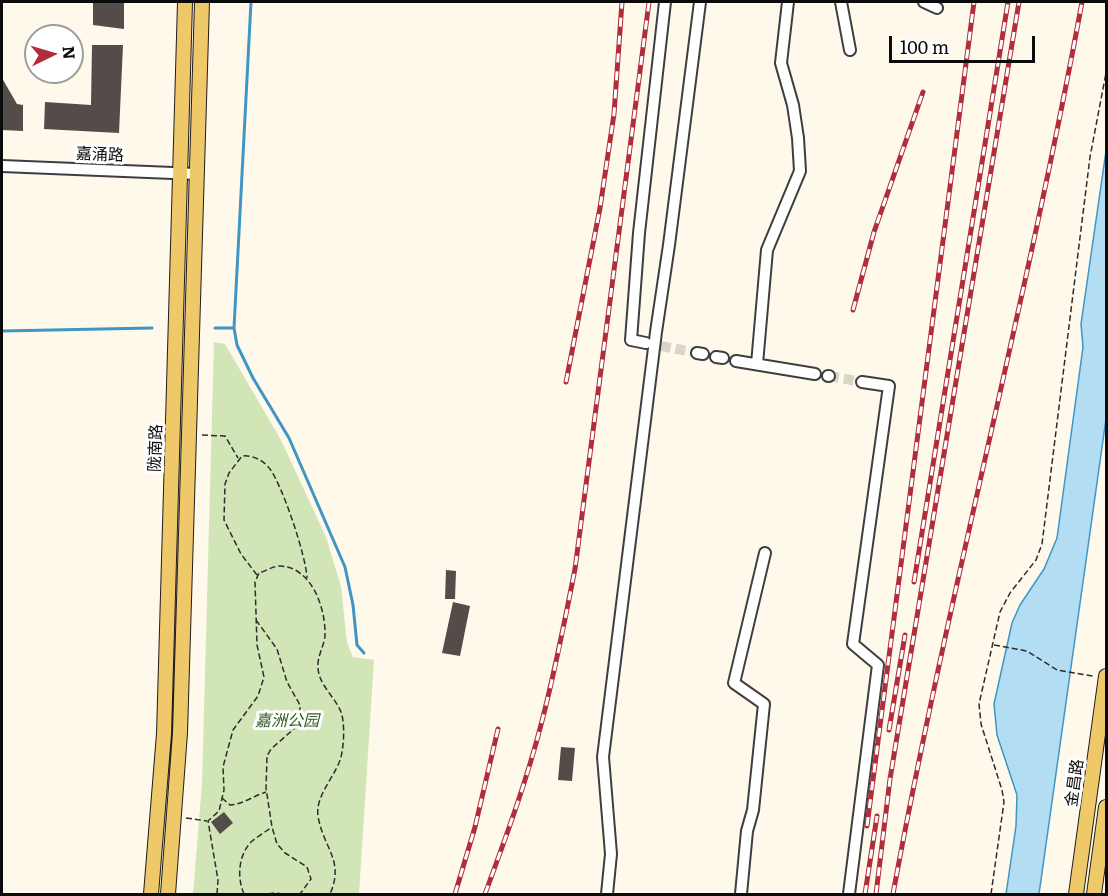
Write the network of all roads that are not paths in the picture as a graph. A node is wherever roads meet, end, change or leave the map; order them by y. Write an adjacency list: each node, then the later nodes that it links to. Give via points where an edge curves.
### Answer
1 (185, 2): 11 (main road, 陇南路)
2 (202, 2): 12 (main road, 陇南路)
3 (665, 2): 13 (street, via 631,340)
4 (700, 2): 23 (street, via 603,757 611,854)
5 (788, 2): 15 (street, via 781,63 798,138 800,171 767,250)
6 (841, 2): 9 (street)
7 (924, 2): 8 (street)
8 (937, 8)
9 (850, 50)
10 (2, 166): 11 (street, 嘉涌路)
11 (180, 173): 12 (street, 嘉涌路); 21 (main road, 陇南路, via 164,734)
12 (197, 174): 22 (main road, 陇南路, via 180,734)
13 (646, 343)
14 (736, 360): 15 (street)
15 (757, 364): 16 (street)
16 (815, 374)
17 (862, 382): 25 (street, via 889,386 853,644 878,665)
18 (765, 553): 24 (street, via 734,683 764,704)
19 (1106, 677): 26 (main road, 金昌路)
20 (1107, 807): 27 (main road)
21 (151, 894)
22 (168, 894)
23 (607, 894)
24 (741, 894)
25 (849, 894)
26 (1076, 894)
27 (1094, 894)

